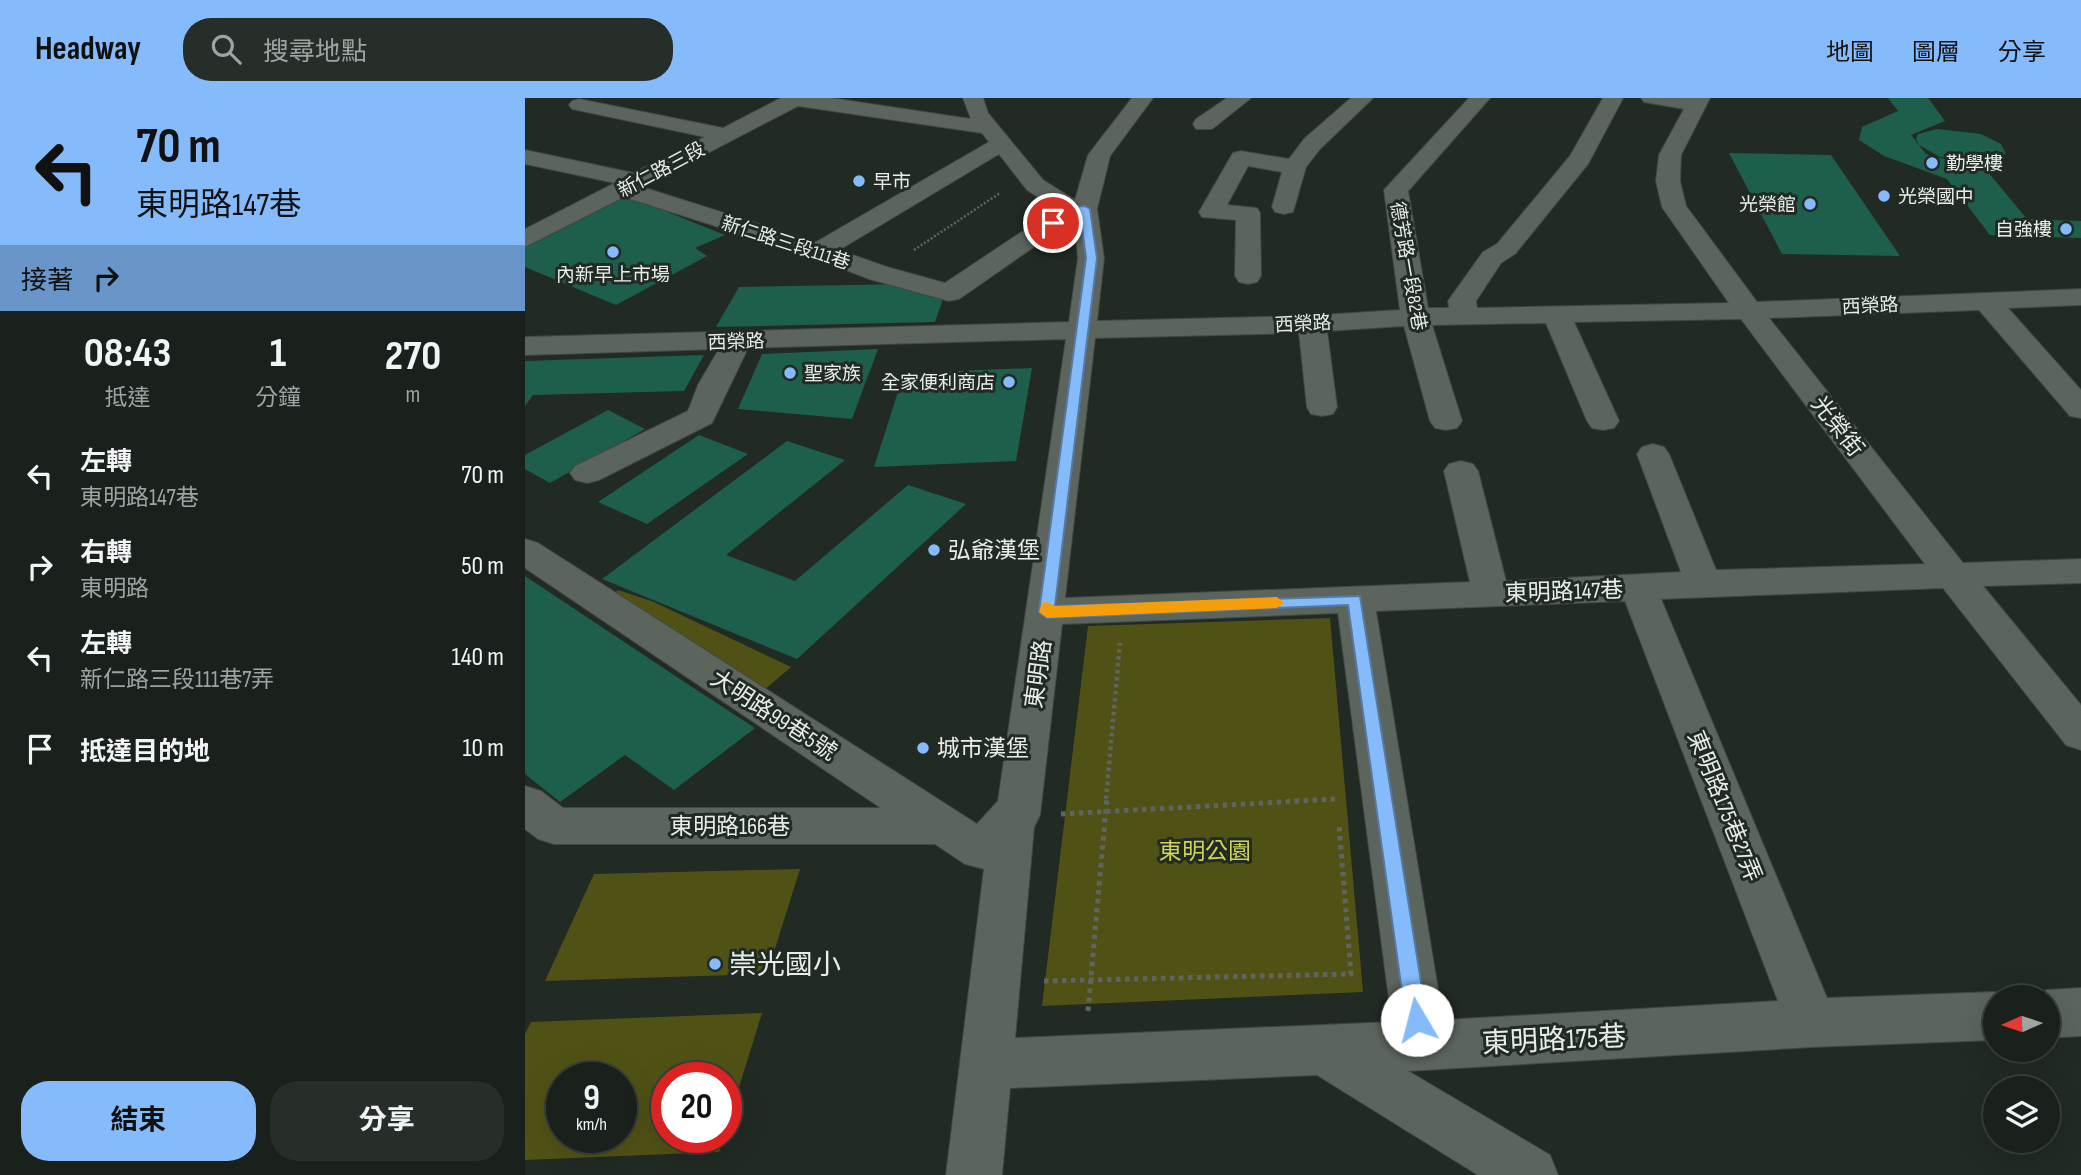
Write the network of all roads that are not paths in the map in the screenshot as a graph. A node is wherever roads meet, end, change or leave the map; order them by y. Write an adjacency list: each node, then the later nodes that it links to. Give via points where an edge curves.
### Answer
1 (797, 98): 12 (street, 新仁路三段); 13 (street)
2 (973, 98): 13 (street, via 978,114)
3 (1143, 98): 18 (street, 東明路, via 1100,155)
4 (1241, 98): 11 (street)
5 (1363, 98): 15 (street)
6 (1480, 98): 26 (street, 德芳路一段82巷, via 1396,190)
7 (1613, 98): 27 (street, via 1580,159 1506,249 1492,258 1462,301)
8 (1651, 98): 9 (street)
9 (1699, 101): 24 (street, 光榮街, via 1670,155 1668,181 1674,207)
10 (579, 106): 12 (street)
11 (1204, 124)
12 (726, 135): 16 (street, 新仁路三段)
13 (995, 135): 18 (street, via 1035,185); 20 (street)
14 (525, 157): 16 (street, 新仁路三段111巷)
15 (1295, 167): 17 (street); 21 (street, via 1241,158 1211,212 1248,213)
16 (631, 185): 19 (street, 新仁路三段); 20 (street, 新仁路三段111巷)
17 (1284, 207)
18 (1079, 209): 20 (street, 新仁路三段111巷, via 949,293); 29 (street, 東明路, via 1091,258)
19 (525, 239)
20 (820, 251)
21 (1248, 276)
22 (2081, 297): 23 (street, 西榮路)
23 (1985, 299): 24 (street, 西榮路); 33 (street)
24 (1749, 311): 25 (street, 西榮路); 41 (street, 光榮街)
25 (1557, 315): 27 (street, 西榮路); 35 (street)
26 (1415, 317): 27 (street, 西榮路); 28 (street, 西榮路); 34 (street, 德芳路一段82巷)
27 (1465, 317)
28 (1312, 323): 29 (street, 西榮路); 32 (street)
29 (1080, 331): 30 (street, 西榮路); 46 (street, 東明路)
30 (738, 341): 31 (street, 西榮路); 38 (street, via 701,416)
31 (525, 346)
32 (1322, 407)
33 (2081, 410)
34 (1446, 421)
35 (1603, 421)
36 (1653, 454): 42 (street)
37 (1461, 471): 44 (street)
38 (587, 473)
39 (525, 551): 50 (street, 大明路99巷5號)
40 (2081, 571): 41 (street, 東明路147巷)
41 (1954, 576): 42 (street, 東明路147巷); 47 (street, 光榮街)
42 (1703, 583): 43 (street, 東明路147巷)
43 (1638, 588): 44 (street, 東明路147巷); 54 (street, 東明路175巷27弄)
44 (1491, 593): 45 (street, 東明路147巷)
45 (1355, 599): 46 (street, 東明路147巷); 55 (street)
46 (1047, 612): 49 (street, 東明路)
47 (2081, 734)
48 (525, 804): 50 (street, 東明路166巷, via 554,826)
49 (1015, 814): 50 (street, 大明路99巷5號, via 981,851); 57 (street, 東明路)
50 (942, 825)
51 (2081, 1012): 52 (street)
52 (2060, 1013)
53 (1983, 1016): 54 (street, 東明路175巷)
54 (1812, 1023): 55 (street, 東明路175巷)
55 (1421, 1046): 56 (street, 東明路175巷)
56 (1323, 1050): 57 (street, 東明路175巷); 59 (street)
57 (988, 1064): 58 (street, 東明路)
58 (974, 1175)
59 (1529, 1175)

